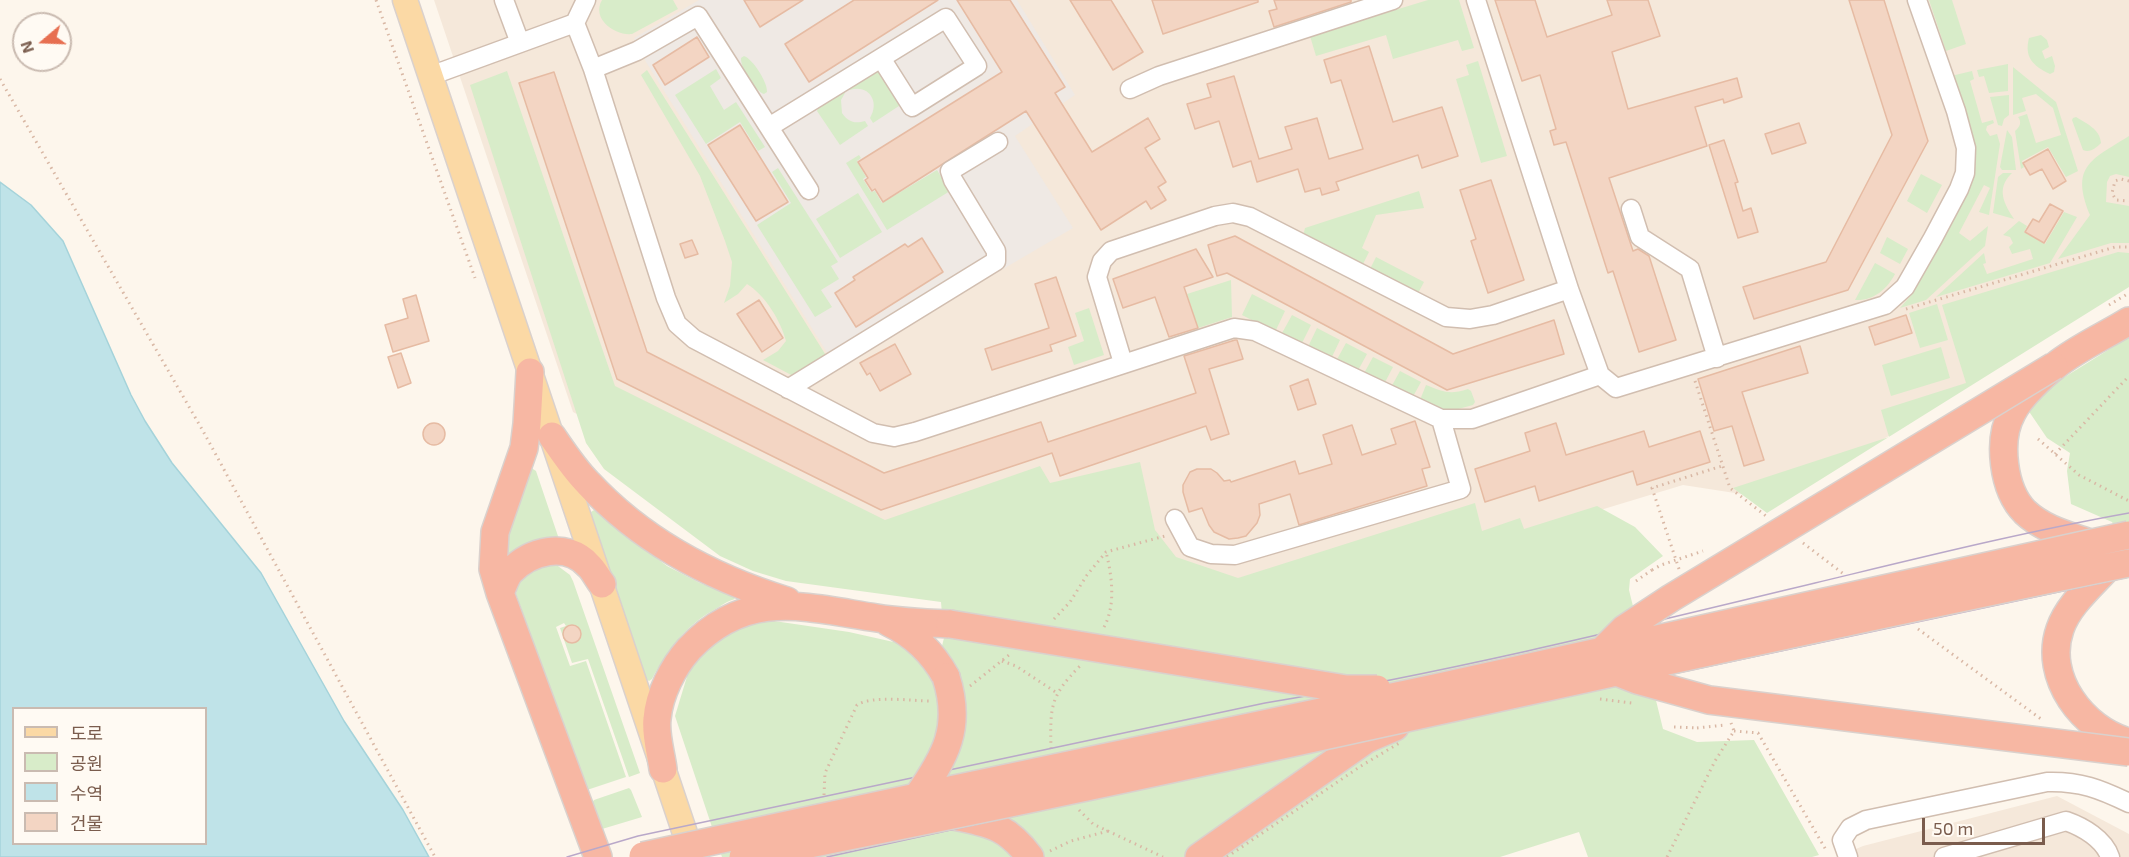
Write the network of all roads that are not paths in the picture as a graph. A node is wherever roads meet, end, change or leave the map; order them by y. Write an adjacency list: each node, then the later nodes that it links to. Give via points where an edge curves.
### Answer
1 (405, 0): 11 (main road)
2 (504, 0): 8 (street)
3 (586, 0): 7 (street)
4 (1393, 0): 12 (street, via 1159,76)
5 (1476, 0): 17 (street)
6 (1917, 0): 19 (street, via 1966,148 1965,172 1938,228 1905,287 1885,305)
7 (575, 22): 8 (street); 10 (street)
8 (520, 43): 11 (street)
9 (881, 58): 9 (street, via 946,18 977,66 912,107); 13 (street)
10 (593, 69): 13 (street, via 637,51 698,16); 24 (street, via 677,324 694,339)
11 (430, 76): 22 (main road)
12 (1130, 89)
13 (769, 127): 15 (street)
14 (998, 142): 24 (street, via 950,171 996,251 996,261)
15 (809, 190)
16 (1631, 209): 19 (street, via 1640,237 1690,269)
17 (1569, 289): 20 (street, via 1492,315 1470,319 1446,316 1250,217 1233,213 1111,251 1102,261 1097,277); 23 (street)
18 (2129, 321): 21 (highway)
19 (1717, 358): 23 (street, via 1616,388)
20 (1123, 363): 24 (street, via 894,437 873,433); 25 (street, via 1234,328 1247,329)
21 (2054, 366): 29 (highway, bridge, via 2011,413 2003,451 2006,472 2024,511 2046,528); 35 (highway, bridge, via 1624,629)
22 (530, 372): 26 (main road); 32 (highway, via 524,448 495,532 493,569)
23 (1600, 375): 25 (street, via 1472,419)
24 (788, 389)
25 (1441, 419): 27 (street, via 1461,489 1235,555 1211,554 1190,547)
26 (552, 436): 31 (main road); 33 (highway, via 586,482 650,536 744,587)
27 (1175, 519)
28 (2129, 536): 29 (highway, bridge)
29 (2090, 543): 35 (highway, bridge)
30 (2119, 565): 35 (highway, bridge); 37 (highway, via 2072,608 2060,629 2056,658 2064,687 2081,713)
31 (602, 584): 32 (highway, via 588,564 571,553 554,551 526,558 508,574); 38 (main road)
32 (500, 593): 43 (highway)
33 (808, 608): 34 (highway); 38 (highway, via 753,608 736,614 700,638 664,689 659,705 656,721)
34 (881, 619): 36 (highway, bridge, via 951,624 1346,689); 39 (highway, bridge, via 916,640 939,663 952,694 952,729 946,747)
35 (1608, 661): 36 (highway, bridge); 37 (highway, bridge, via 1637,680 1709,700)
36 (1439, 699): 39 (highway, bridge); 41 (highway, bridge); 47 (highway, bridge, via 1367,739)
37 (2125, 744)
38 (663, 769): 45 (main road)
39 (916, 797): 44 (highway, bridge)
40 (2129, 803): 48 (street, via 2069,781 2047,782 1866,820 1850,828 1842,840)
41 (954, 816): 42 (highway, via 992,825); 46 (highway, bridge)
42 (1038, 855)
43 (598, 857)
44 (641, 857)
45 (693, 857)
46 (743, 857)
47 (1199, 857)
48 (1848, 857)
49 (1944, 857): 50 (street, via 2066,822 2084,827 2108,850)
50 (2110, 857)

